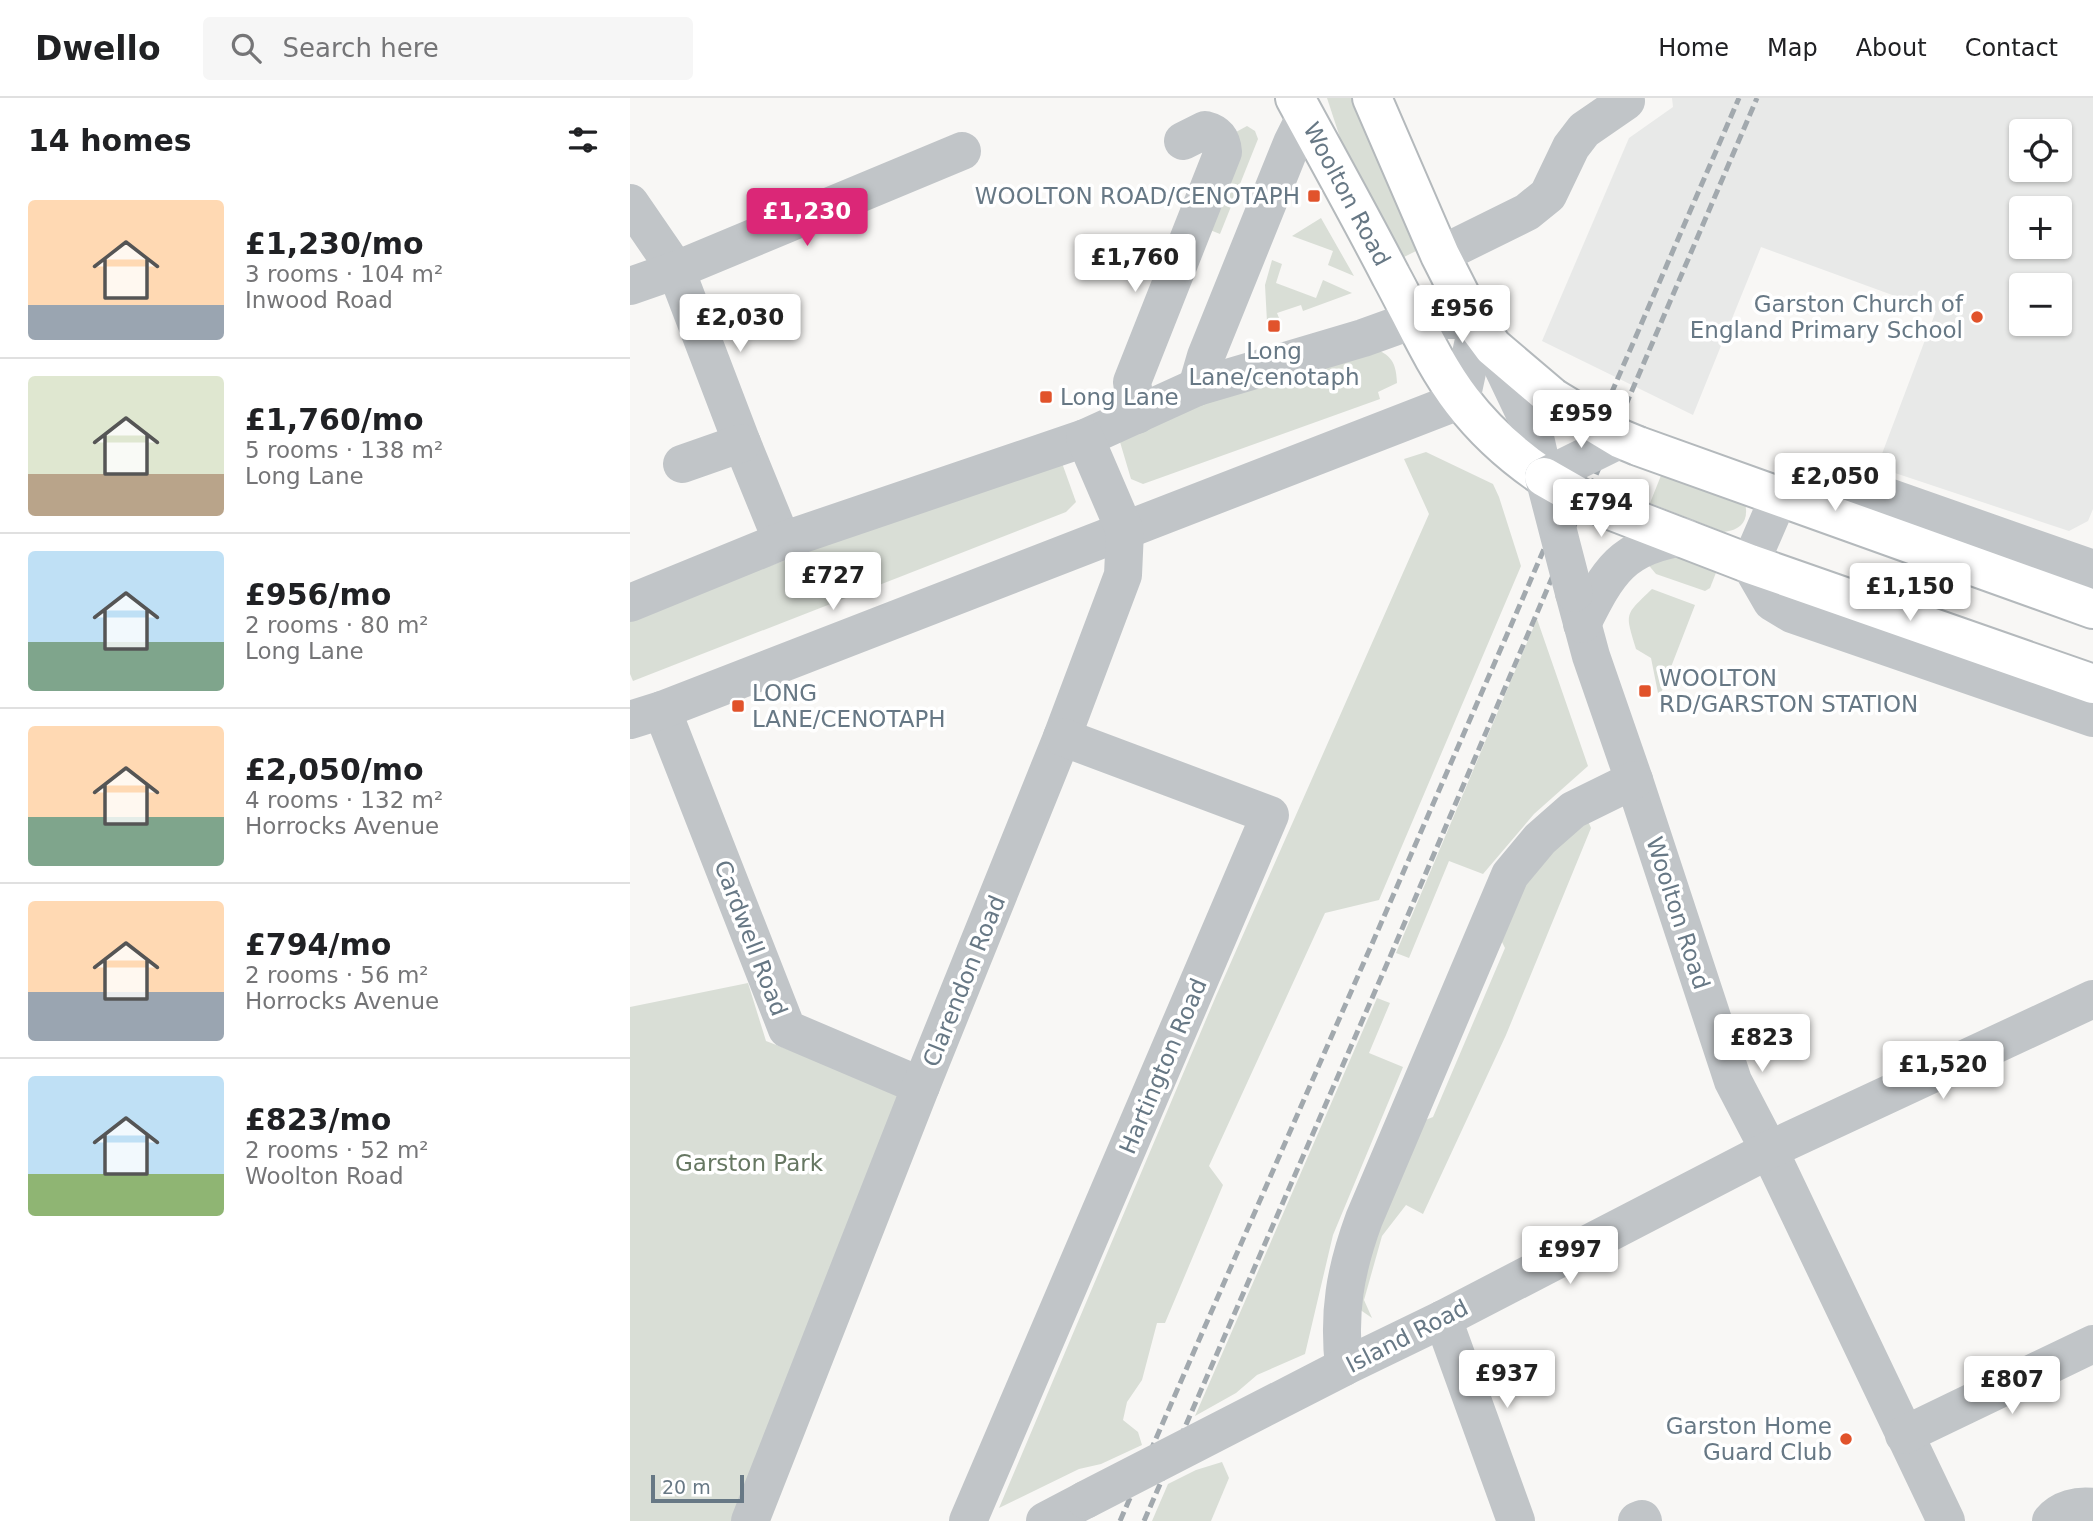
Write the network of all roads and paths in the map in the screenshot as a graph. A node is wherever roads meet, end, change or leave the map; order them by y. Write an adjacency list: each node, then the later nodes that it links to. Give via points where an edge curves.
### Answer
1 (1372, 98): 7 (main road, Woolton Road)
2 (1626, 101): 7 (street, via 1584,130 1548,195 1537,205)
3 (1300, 108): 10 (main road, Woolton Road); 12 (street, via 1292,143)
4 (1183, 141): 14 (street, via 1205,130 1215,133 1223,152 1132,382)
5 (962, 152): 8 (street)
6 (630, 203): 8 (street)
7 (1440, 255): 11 (main road, Woolton Road)
8 (676, 270): 9 (street); 16 (street)
9 (630, 286)
10 (1413, 320): 11 (street); 12 (street); 13 (main road, Woolton Road)
11 (1481, 331): 13 (street); 17 (main road, bridge, via 1553,398); 18 (street, Woolton Road)
12 (1197, 387): 14 (street)
13 (1461, 400): 18 (main road, Woolton Road, via 1497,440); 21 (street)
14 (1137, 415): 15 (street)
15 (1085, 438): 21 (street, Clarendon Road); 23 (street)
16 (742, 443): 19 (street); 23 (street)
17 (1629, 443): 18 (street, bridge); 20 (main road)
18 (1532, 457): 22 (main road, Woolton Road, bridge, via 1579,497); 27 (street, Woolton Road, bridge)
19 (682, 464)
20 (1779, 497): 24 (street); 25 (street, via 1811,486 1845,482); 28 (main road)
21 (1125, 531): 30 (street); 32 (street, Clarendon Road, via 1123,575)
22 (1684, 537): 24 (main road, Woolton Road); 27 (street, via 1650,544 1622,561 1596,595)
23 (782, 541): 26 (street)
24 (1750, 564): 29 (main road, Woolton Road); 31 (street, via 1772,602 1792,614)
25 (2091, 564)
26 (630, 603)
27 (1578, 608): 33 (street, Woolton Road)
28 (2093, 609)
29 (2093, 684)
30 (646, 715): 35 (street, Cardwell Road, via 787,1029)
31 (2093, 718)
32 (1062, 737): 35 (street, Clarendon Road); 43 (street, Hartington Road, via 1270,815)
33 (1634, 780): 36 (street, Woolton Road, via 1733,1082); 39 (street, via 1573,810 1540,839 1510,875 1351,1254 1341,1323)
34 (2093, 999): 36 (street, Island Road)
35 (921, 1086): 42 (street, Clarendon Road)
36 (1769, 1150): 37 (street, Island Road); 40 (street, Woolton Road)
37 (1443, 1319): 39 (street, Island Road); 45 (street)
38 (2093, 1344): 40 (street)
39 (1344, 1367): 44 (street, Island Road, bridge)
40 (1904, 1435): 48 (street, Woolton Road)
41 (2093, 1507): 49 (street, via 2071,1509)
42 (750, 1521)
43 (968, 1521)
44 (1045, 1521)
45 (1516, 1521)
46 (1637, 1521): 47 (street)
47 (1643, 1521)
48 (1946, 1521)
49 (2051, 1521)

